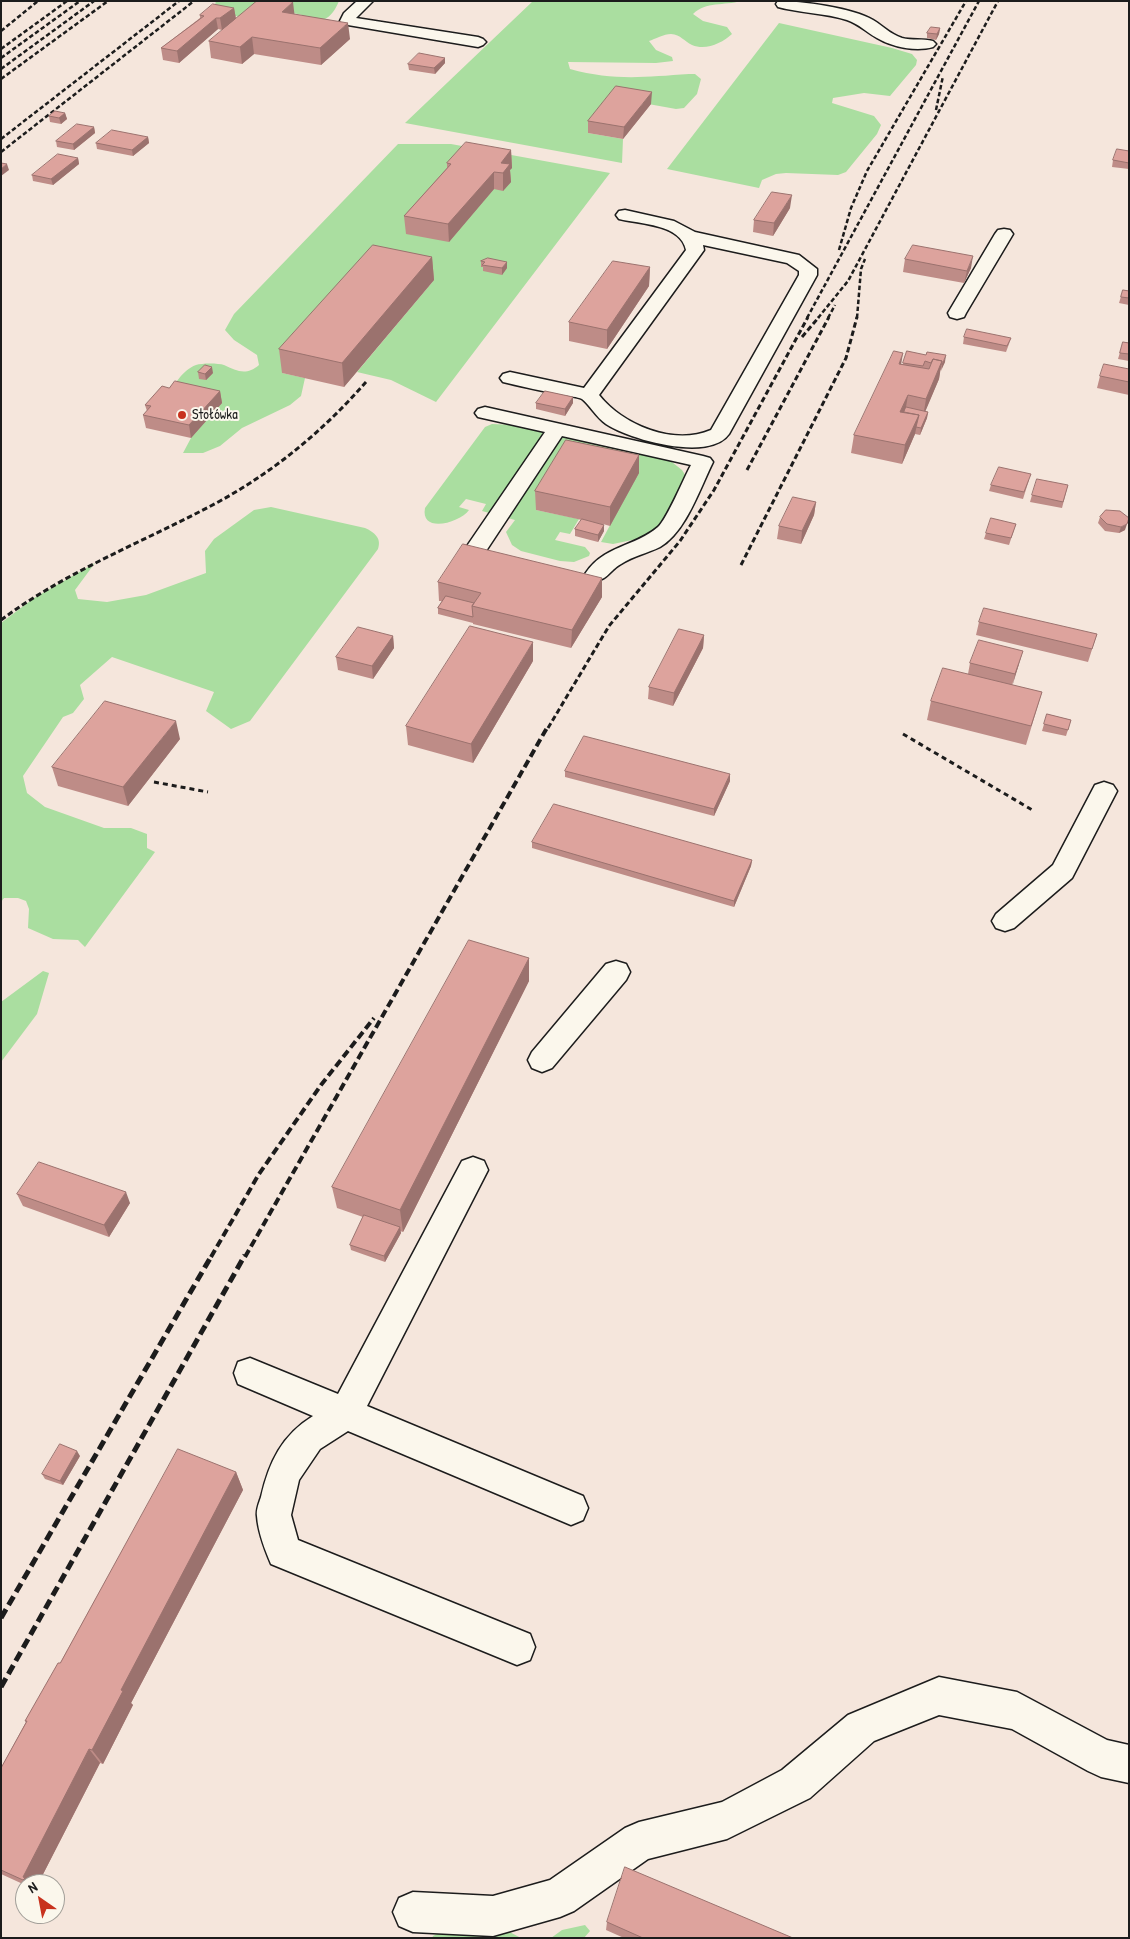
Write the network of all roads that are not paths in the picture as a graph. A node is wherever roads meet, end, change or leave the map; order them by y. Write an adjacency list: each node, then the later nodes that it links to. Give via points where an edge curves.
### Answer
1 (366, 1): 3 (lane, via 347,21)
2 (783, 4): 4 (lane, via 849,16 902,43)
3 (478, 42)
4 (928, 44)
5 (626, 215): 7 (lane, via 677,228)
6 (1004, 234): 8 (lane)
7 (692, 237): 10 (lane, via 695,250); 10 (lane, via 794,259 808,269 808,275 718,434 682,442 635,431 606,415)
8 (957, 313)
9 (510, 378): 10 (lane)
10 (589, 395)
11 (485, 413): 12 (lane)
12 (557, 429): 13 (lane); 14 (lane, via 703,462 669,529 652,542 611,560)
13 (478, 546)
14 (596, 574)
15 (1104, 791): 16 (lane, via 1063,871)
16 (1005, 921)
17 (616, 972): 18 (lane)
18 (542, 1060)
19 (473, 1170): 21 (lane)
20 (250, 1373): 21 (lane)
21 (346, 1413): 22 (lane); 23 (lane, via 308,1438 282,1474 274,1515 283,1552)
22 (571, 1508)
23 (517, 1647)
24 (1129, 1764): 25 (lane, via 1101,1758 1017,1711 939,1696 861,1728 796,1784 727,1820 639,1842 560,1897 493,1916)
25 (413, 1912)

